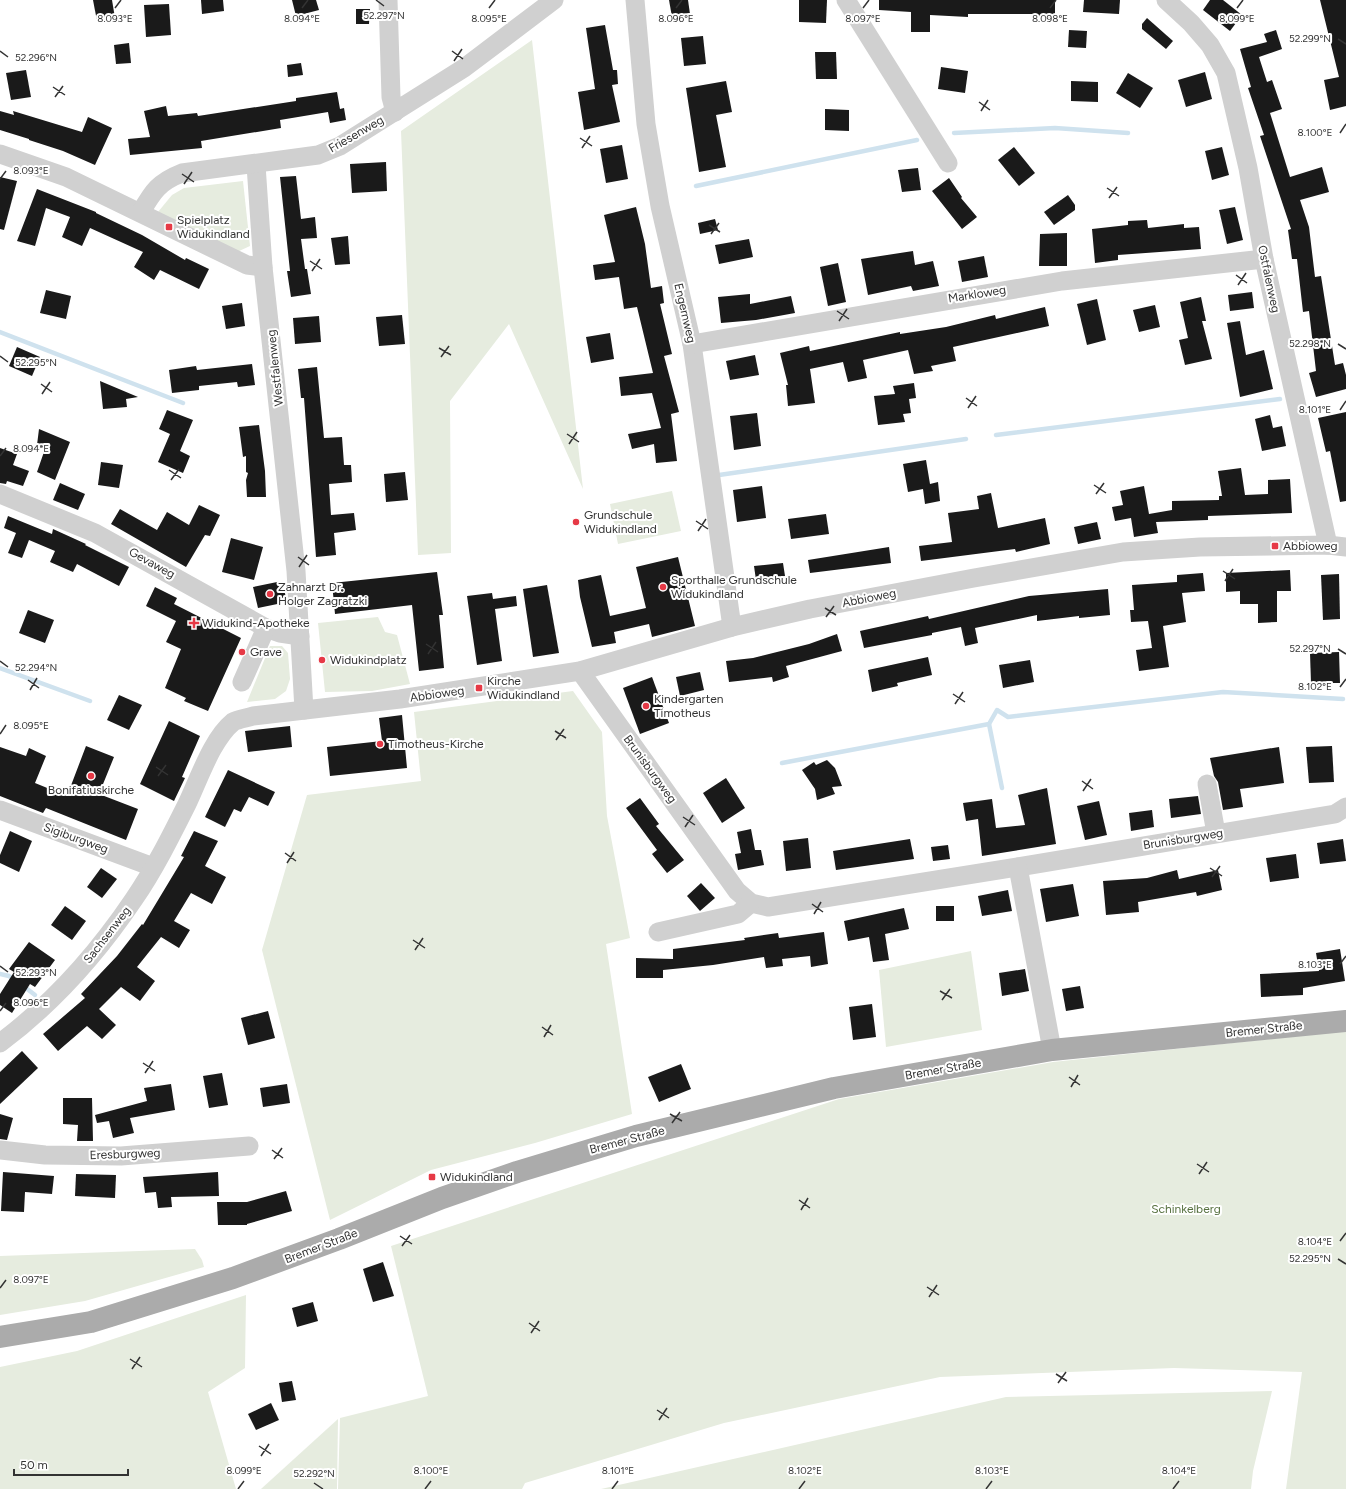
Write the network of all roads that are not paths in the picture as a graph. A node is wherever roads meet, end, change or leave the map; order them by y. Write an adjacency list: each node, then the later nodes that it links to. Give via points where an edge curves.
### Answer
1 (388, 0): 6 (street, via 391,97)
2 (554, 0): 6 (street, Friesenweg, via 464,68)
3 (635, 0): 13 (street, Engernweg, via 646,124 660,206)
4 (846, 0): 8 (street)
5 (1166, 0): 11 (street, Ostfalenweg, via 1210,45 1226,73 1248,168)
6 (395, 112): 9 (street, Friesenweg, via 340,146 318,155)
7 (0, 154): 10 (street, via 66,177)
8 (948, 163)
9 (256, 165): 10 (street, Friesenweg, via 182,173 165,179 150,196); 12 (street, Westfalenweg)
10 (141, 212): 12 (street, via 247,265)
11 (1264, 259): 13 (street, Markloweg, via 1062,281); 15 (street, Ostfalenweg)
12 (263, 267): 18 (street, Westfalenweg, via 296,571)
13 (692, 344): 16 (street, Engernweg)
14 (0, 494): 17 (street, Gevaweg, via 95,533)
15 (1337, 546): 16 (street, Abbioweg, via 1200,547 1123,552 853,601)
16 (732, 627): 19 (street, Abbioweg)
17 (266, 628): 18 (street, Gevaweg); 20 (street)
18 (300, 636): 21 (street)
19 (580, 671): 21 (street, Abbioweg, via 400,699); 28 (street, Brunisburgweg, via 737,891)
20 (242, 682)
21 (304, 710): 26 (street, Sachsenweg, via 253,716 234,722 219,738)
22 (1207, 784): 25 (street)
23 (1346, 806): 25 (street, Brunisburgweg, via 1335,814)
24 (0, 810): 26 (street, Sigiburgweg)
25 (1216, 833): 27 (street, Brunisburgweg)
26 (153, 867): 31 (street, Sachsenweg, via 135,899 98,949 66,985)
27 (1018, 867): 28 (street, Brunisburgweg, via 768,907); 32 (street)
28 (751, 903): 29 (street, via 738,914)
29 (658, 932)
30 (1346, 1021): 32 (main road, Bremer Straße)
31 (0, 1043)
32 (1052, 1050): 35 (main road, Bremer Straße, via 834,1088 636,1136 442,1198 232,1278 92,1322)
33 (249, 1146): 34 (street, Eresburgweg, via 120,1156 44,1155)
34 (0, 1150)
35 (0, 1337)

